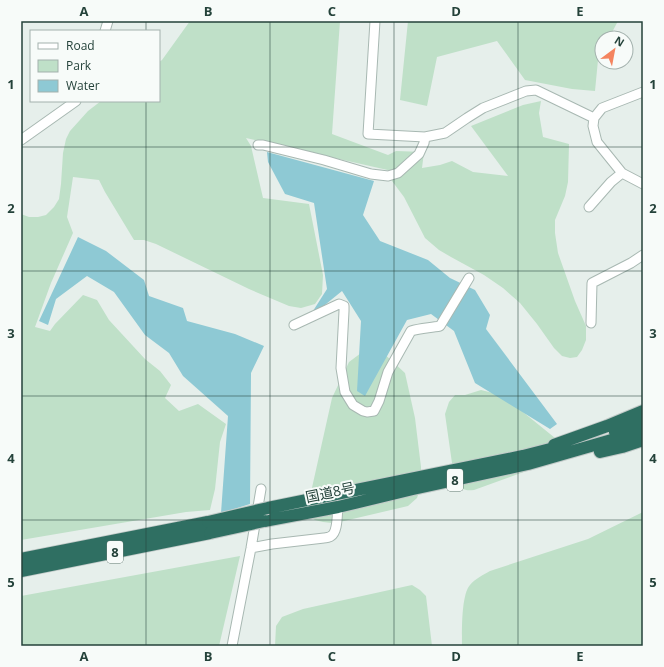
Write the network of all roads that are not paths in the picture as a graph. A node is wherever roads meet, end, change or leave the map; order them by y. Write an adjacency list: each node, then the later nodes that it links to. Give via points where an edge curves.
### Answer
1 (375, 21): 5 (street, via 368,134)
2 (643, 92): 4 (street, via 602,108)
3 (75, 102): 6 (street)
4 (594, 118): 5 (street, via 536,90 526,91 483,108 444,133); 8 (street, via 597,142)
5 (425, 137): 7 (street, via 419,154 398,173 388,176)
6 (21, 140)
7 (258, 145)
8 (622, 173): 9 (street); 10 (street)
9 (643, 184)
10 (589, 207)
11 (643, 254): 13 (street, via 631,263 592,282)
12 (468, 280): 14 (street, via 440,326 411,331 388,372 379,401 374,410 367,412 353,405 343,387 341,368 344,306 339,304)
13 (591, 323)
14 (294, 325)
15 (643, 411): 19 (highway)
16 (643, 422): 19 (highway, 国道8号 / 8)
17 (643, 431): 19 (highway, 国道8号 / 8)
18 (643, 440): 19 (highway, via 577,456)
19 (526, 460): 21 (highway, 国道8号 / 8); 22 (highway, 国道8号 / 8, bridge, via 268,508)
20 (261, 489): 23 (street)
21 (338, 507): 22 (highway, 国道8号 / 8, bridge, via 264,521); 23 (street, via 336,529 330,536)
22 (209, 527): 24 (highway, 国道8号 / 8); 25 (highway, 国道8号 / 8)
23 (251, 548): 26 (street)
24 (21, 560)
25 (21, 571)
26 (232, 646)

